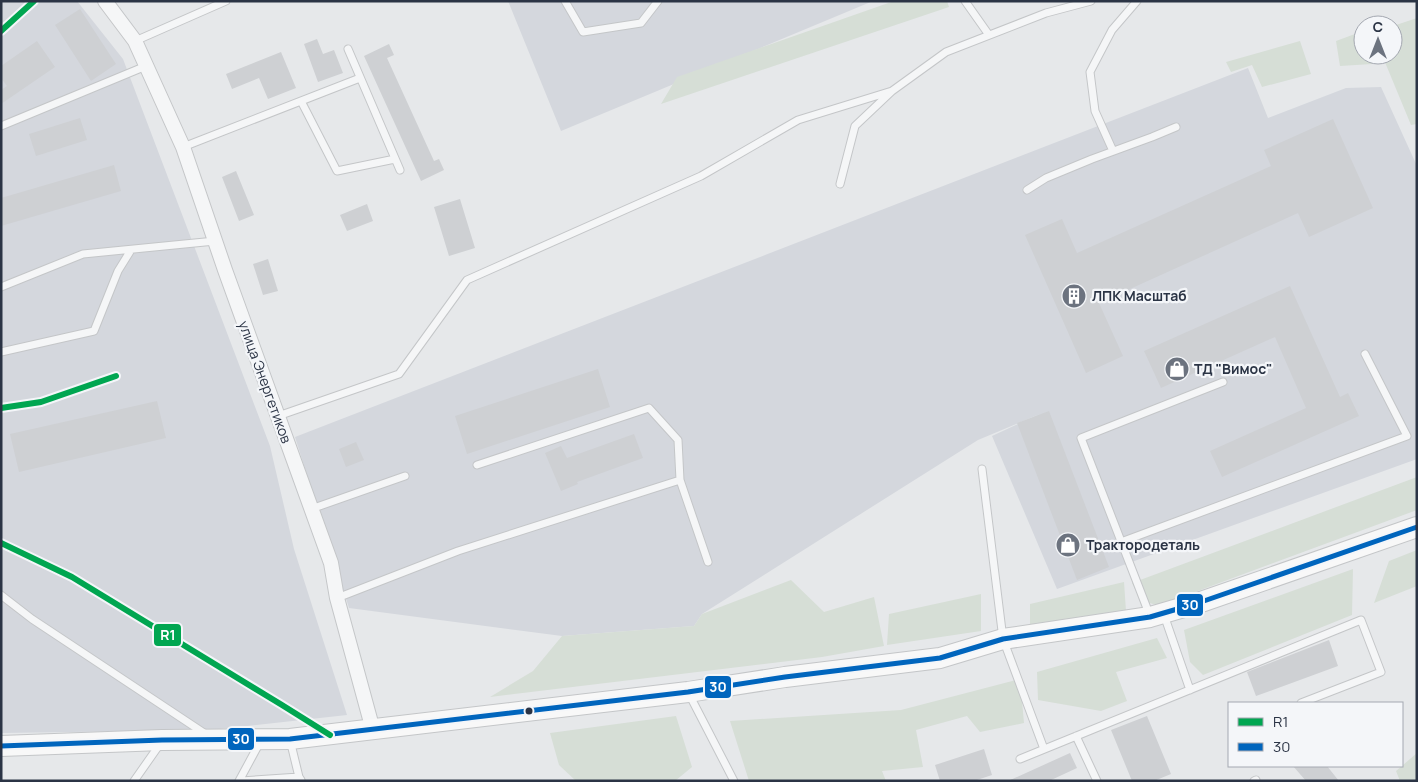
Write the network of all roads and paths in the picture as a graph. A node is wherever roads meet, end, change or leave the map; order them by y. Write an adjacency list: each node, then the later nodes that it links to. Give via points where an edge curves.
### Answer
1 (105, 1): 9 (street, улица Энергетиков)
2 (226, 1): 9 (lane)
3 (565, 1): 4 (lane, via 584,32 641,23)
4 (658, 1)
5 (966, 1): 8 (lane)
6 (1091, 1): 8 (lane, via 1046,13)
7 (1137, 1): 18 (lane, via 1112,30 1090,72 1095,111)
8 (989, 35): 13 (lane, via 946,52)
9 (135, 41): 11 (street, улица Энергетиков)
10 (348, 49): 12 (lane)
11 (146, 66): 15 (lane); 17 (street, улица Энергетиков)
12 (360, 78): 14 (lane); 19 (lane)
13 (892, 90): 21 (lane, via 855,126); 29 (lane, via 798,120 701,176 468,280 399,374)
14 (302, 101): 17 (lane); 19 (lane, via 336,171)
15 (1, 126)
16 (1176, 127): 18 (lane)
17 (183, 147): 23 (street, улица Энергетиков)
18 (1113, 151): 22 (lane, via 1046,178)
19 (395, 159): 20 (lane)
20 (400, 170)
21 (840, 184)
22 (1027, 190)
23 (215, 241): 24 (lane); 29 (street, улица Энергетиков)
24 (131, 250): 25 (lane, via 83,254); 26 (lane, via 118,272 94,331)
25 (1, 287)
26 (1, 352)
27 (1364, 354): 36 (lane, via 1406,436)
28 (1224, 382): 36 (lane, via 1081,438)
29 (278, 416): 34 (street, улица Энергетиков)
30 (477, 465): 33 (lane, via 649,408 678,440)
31 (982, 469): 41 (lane)
32 (405, 476): 34 (lane)
33 (680, 480): 37 (lane); 39 (lane, via 458,551)
34 (311, 509): 39 (street, улица Энергетиков, via 331,563)
35 (1417, 527): 40 (street)
36 (1121, 542): 40 (lane)
37 (708, 562)
38 (1, 595): 49 (lane)
39 (337, 598): 45 (street, улица Энергетиков)
40 (1156, 615): 41 (street); 42 (lane)
41 (1003, 639): 43 (street, via 940,658); 52 (lane)
42 (1190, 690): 44 (lane, via 1362,620 1381,672); 46 (lane)
43 (688, 692): 45 (street); 57 (lane)
44 (1304, 702)
45 (373, 730): 47 (street)
46 (1076, 736): 52 (lane); 58 (lane)
47 (290, 739): 50 (street); 54 (lane)
48 (162, 740): 49 (street); 51 (street); 55 (lane)
49 (215, 740): 50 (street)
50 (261, 740): 56 (lane)
51 (1, 746)
52 (1044, 749): 53 (lane)
53 (1020, 759)
54 (300, 779): 56 (lane)
55 (134, 781)
56 (240, 781)
57 (734, 781)
58 (1097, 781)

